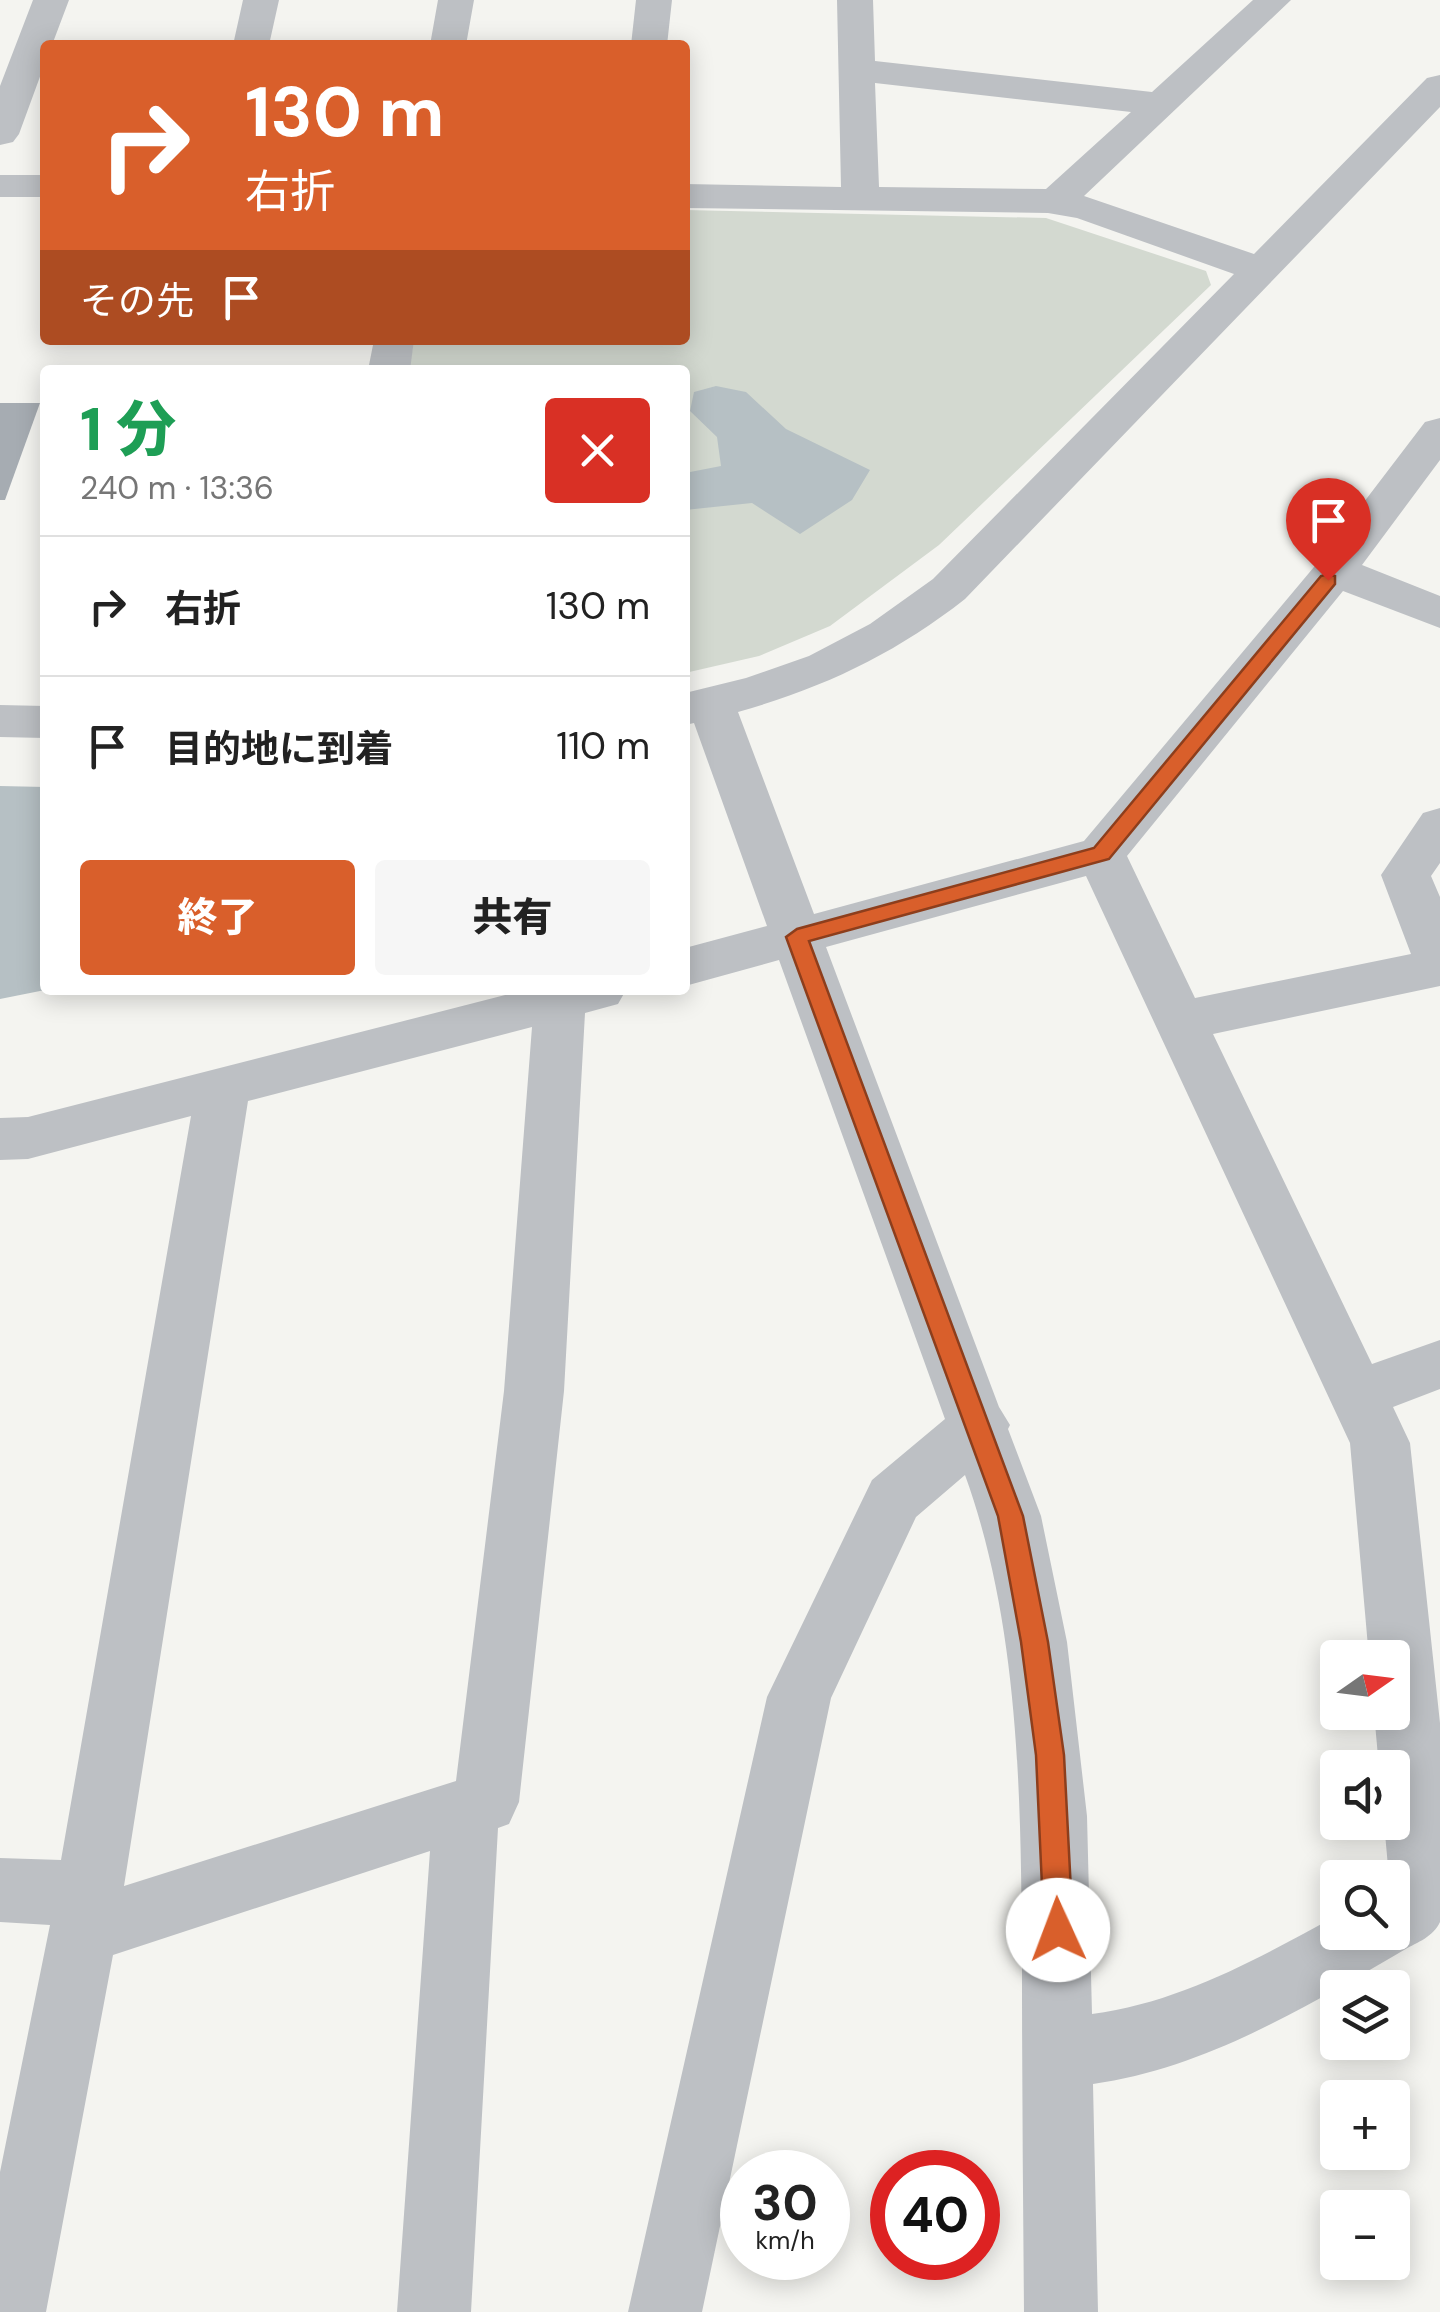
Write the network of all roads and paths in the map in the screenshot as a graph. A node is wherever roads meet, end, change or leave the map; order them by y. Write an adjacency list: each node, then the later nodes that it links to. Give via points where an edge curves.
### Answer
1 (51, 0): 13 (street)
2 (261, 0): 7 (street)
3 (456, 0): 8 (street)
4 (654, 0): 9 (street)
5 (856, 0): 10 (street)
6 (1258, 1): 12 (street)
7 (252, 40)
8 (449, 40)
9 (650, 40)
10 (857, 70): 12 (street); 17 (street)
11 (1440, 86): 19 (street)
12 (1161, 104): 18 (street)
13 (0, 134)
14 (0, 186): 15 (street)
15 (40, 186)
16 (690, 196): 17 (street)
17 (860, 198): 18 (street)
18 (1056, 202): 19 (street)
19 (1261, 270): 23 (street, via 979,561 920,612 836,666)
20 (1440, 431): 21 (street)
21 (1335, 571): 22 (street); 27 (street)
22 (1440, 614)
23 (698, 706): 28 (street)
24 (0, 721): 25 (street)
25 (40, 722)
26 (1440, 824): 29 (street, via 1406,875)
27 (1101, 854): 28 (street); 32 (street)
28 (797, 937): 30 (street); 37 (street)
29 (1440, 964): 32 (street)
30 (690, 966)
31 (580, 995): 33 (street); 38 (street, via 486,1802)
32 (1180, 1022): 36 (street)
33 (223, 1088): 34 (street, via 28,1138); 41 (street)
34 (0, 1139)
35 (1440, 1364): 36 (street)
36 (1358, 1395): 40 (street, via 1380,1443 1422,1868 1420,1893)
37 (980, 1425): 43 (street, via 1010,1516 1050,1755); 44 (street, via 894,1499 799,1697)
38 (466, 1809): 41 (street); 46 (street)
39 (0, 1890): 41 (street)
40 (1410, 1908)
41 (86, 1913): 45 (street)
42 (1340, 1950): 43 (street, via 1200,2024 1130,2045)
43 (1059, 2054): 47 (street)
44 (656, 2308)
45 (9, 2312)
46 (434, 2312)
47 (1061, 2312)

